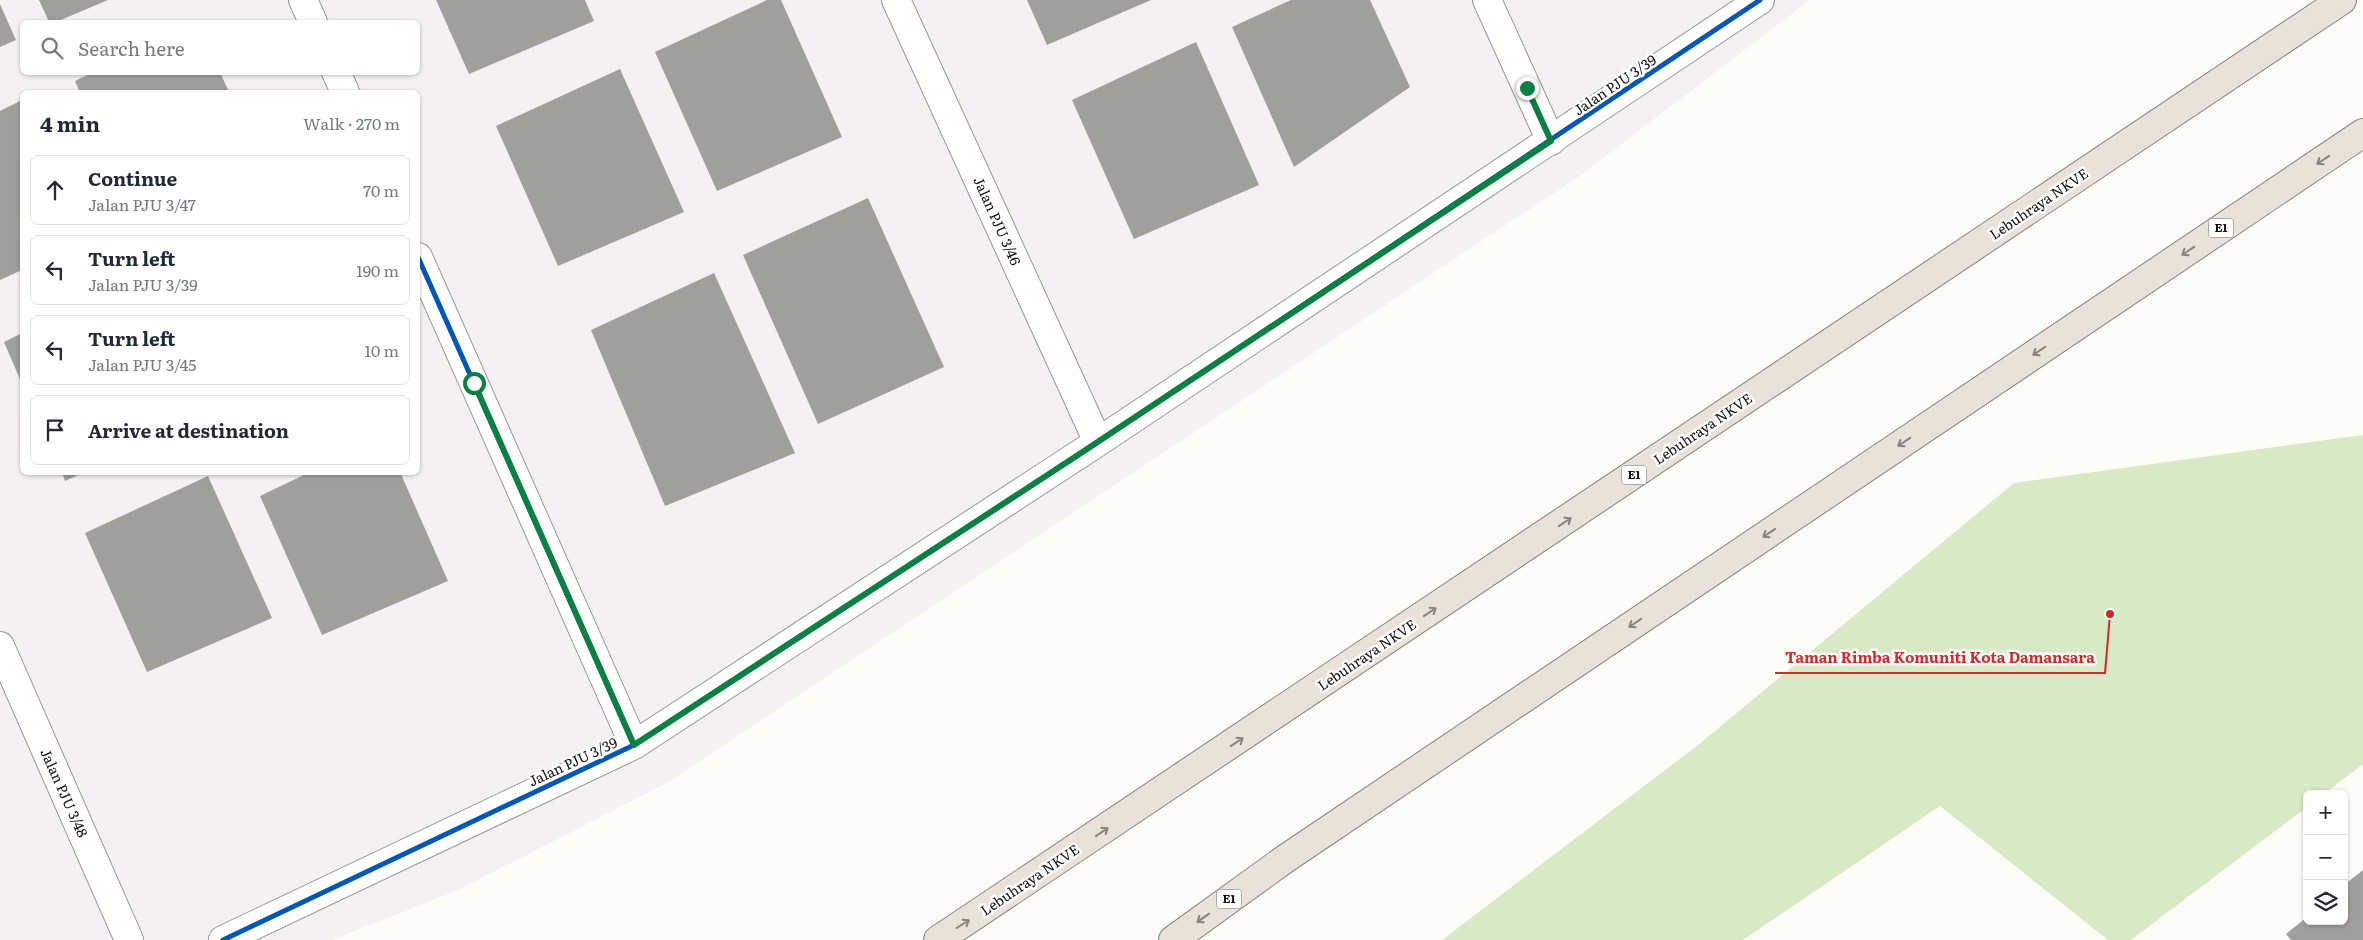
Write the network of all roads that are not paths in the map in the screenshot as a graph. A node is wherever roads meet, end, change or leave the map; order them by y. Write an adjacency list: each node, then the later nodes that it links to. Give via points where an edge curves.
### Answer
1 (304, 0): 7 (street)
2 (896, 0): 14 (street, Jalan PJU 3/46)
3 (1487, 0): 12 (street)
4 (1760, 0): 12 (street, Jalan PJU 3/39)
5 (2322, 0): 8 (highway)
6 (2342, 0): 8 (highway, Lebuhraya NKVE / E1)
7 (313, 20)
8 (2279, 43): 19 (highway, Lebuhraya NKVE / E1, one-way to 8)
9 (337, 75): 10 (street)
10 (343, 90)
11 (2363, 133): 20 (highway, E1, one-way to 20, via 1285,859)
12 (1551, 141): 14 (street, Jalan PJU 3/39)
13 (420, 262): 16 (street)
14 (1098, 442): 16 (street, Jalan PJU 3/39)
15 (0, 646): 17 (street, Jalan PJU 3/48)
16 (634, 745): 18 (street, Jalan PJU 3/39)
17 (129, 940)
18 (223, 940)
19 (938, 940)
20 (1173, 940)

